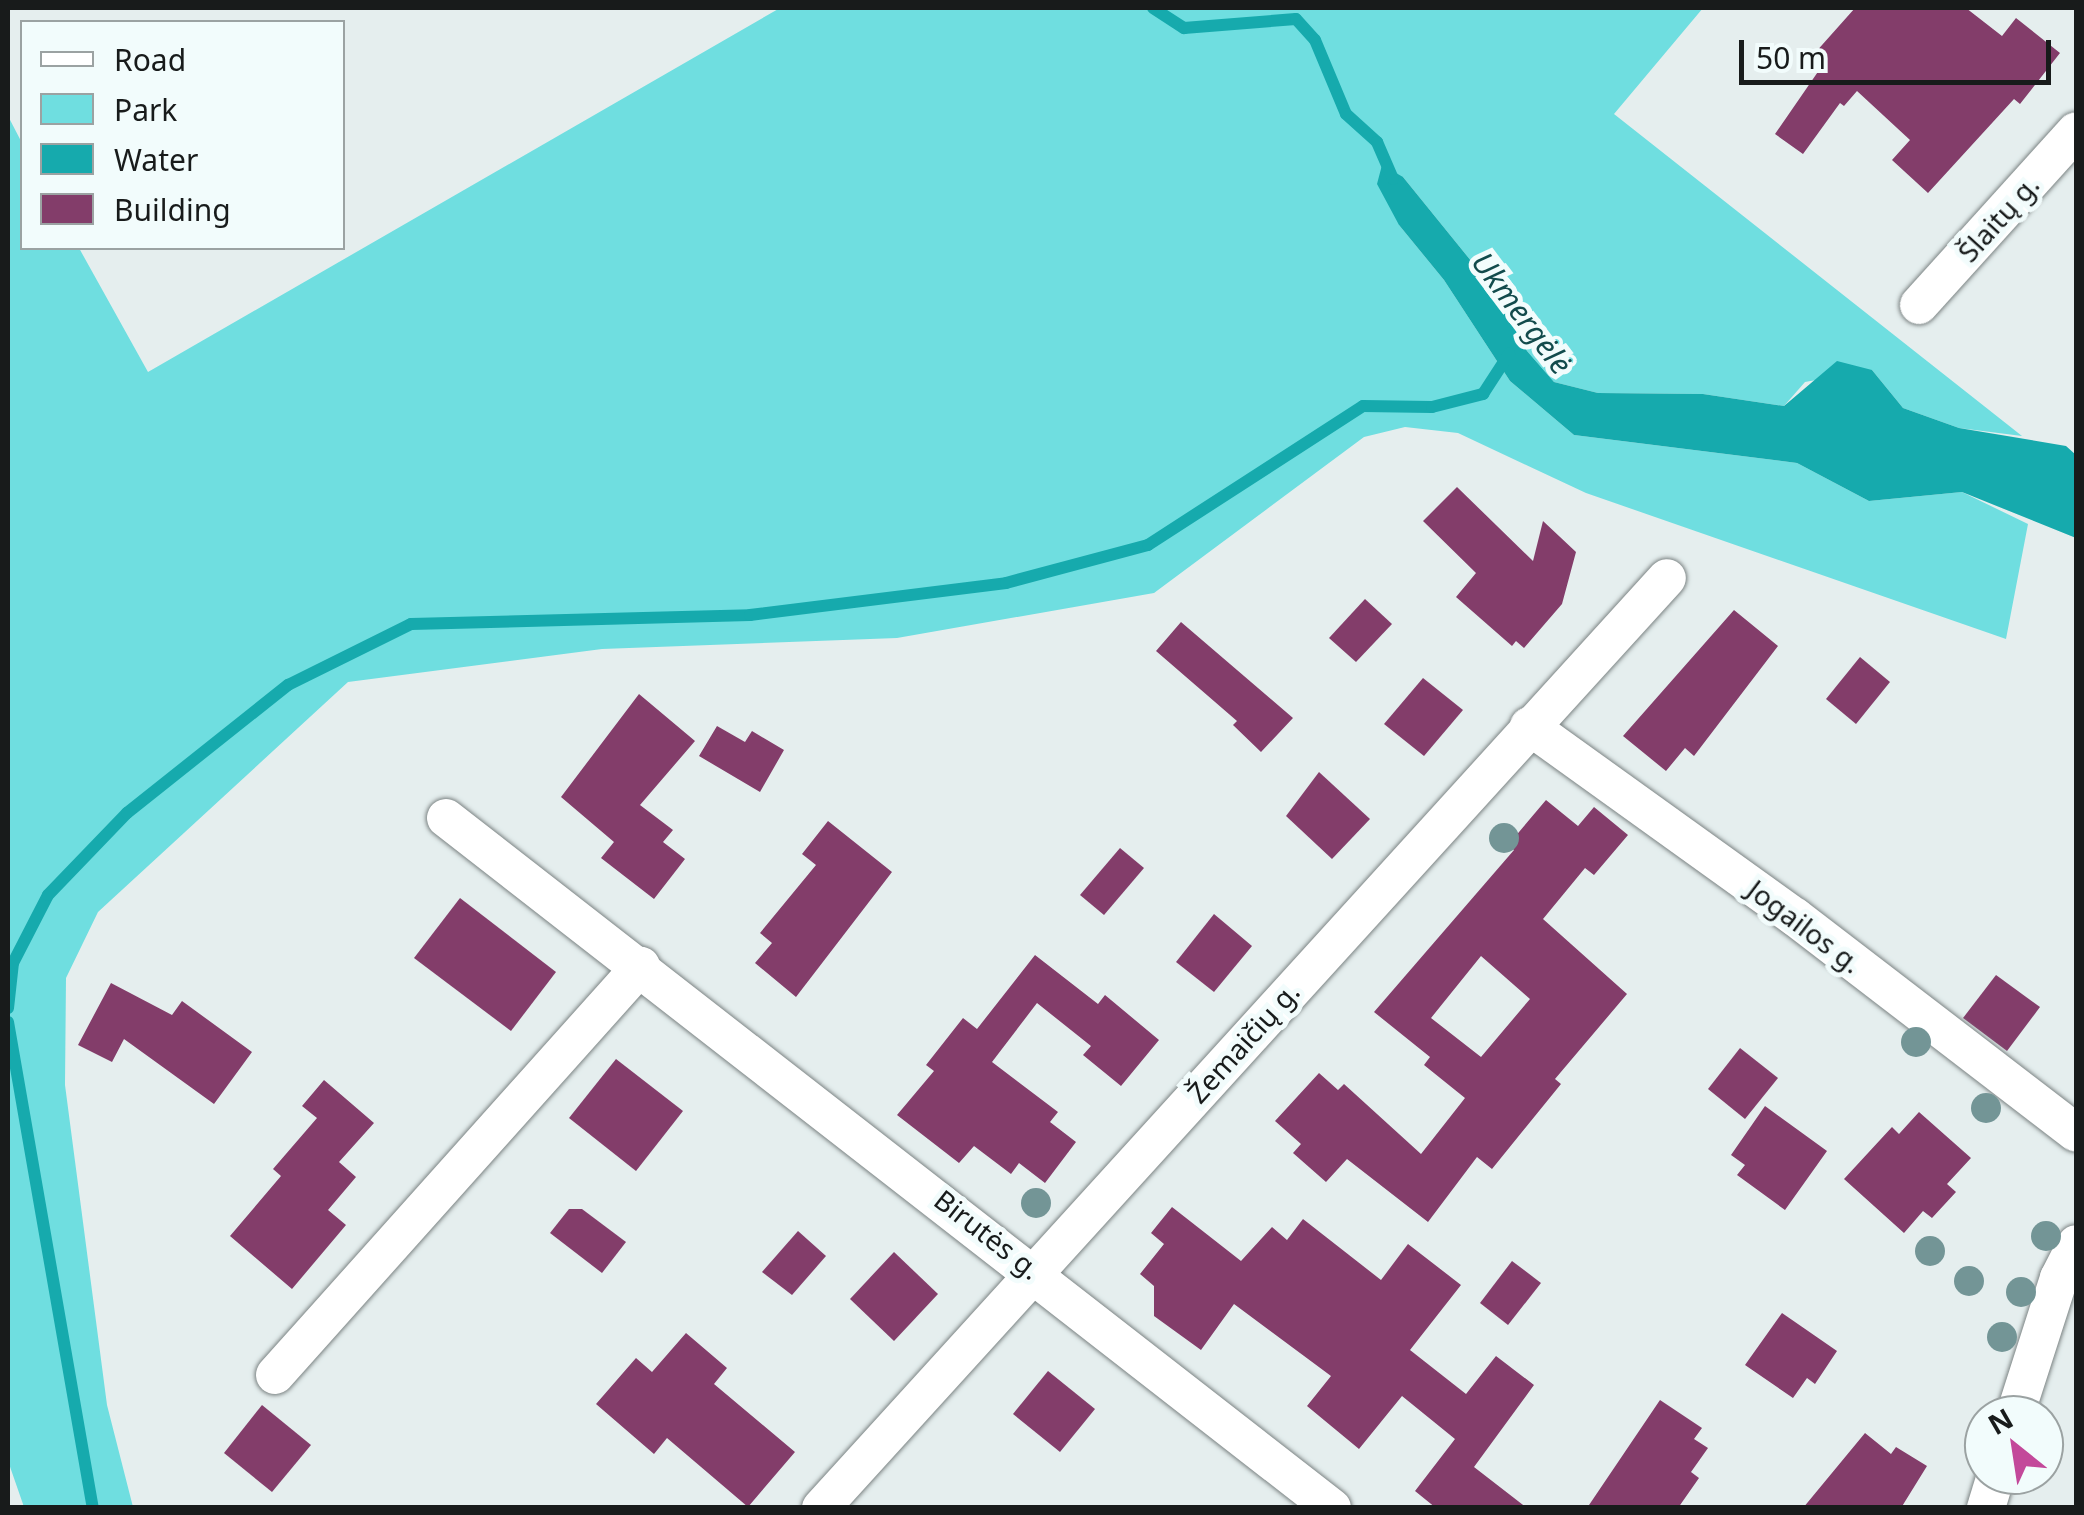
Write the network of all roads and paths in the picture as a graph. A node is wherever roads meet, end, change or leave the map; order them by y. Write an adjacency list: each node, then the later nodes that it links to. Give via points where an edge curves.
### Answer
1 (2076, 132): 2 (street, Šlaitų g.)
2 (1919, 305)
3 (1667, 578): 4 (street, Žemaičių g.)
4 (1529, 726): 7 (street, Jogailos g., via 1796,917); 9 (street, Žemaičių g.)
5 (446, 818): 6 (street, Birutės g.)
6 (641, 966): 9 (street, Birutės g.); 10 (street)
7 (2076, 1133)
8 (2076, 1244): 11 (street)
9 (1036, 1271): 12 (street, Žemaičių g.); 13 (street, Birutės g.)
10 (275, 1375)
11 (2022, 1395)
12 (822, 1508)
13 (1332, 1508)

